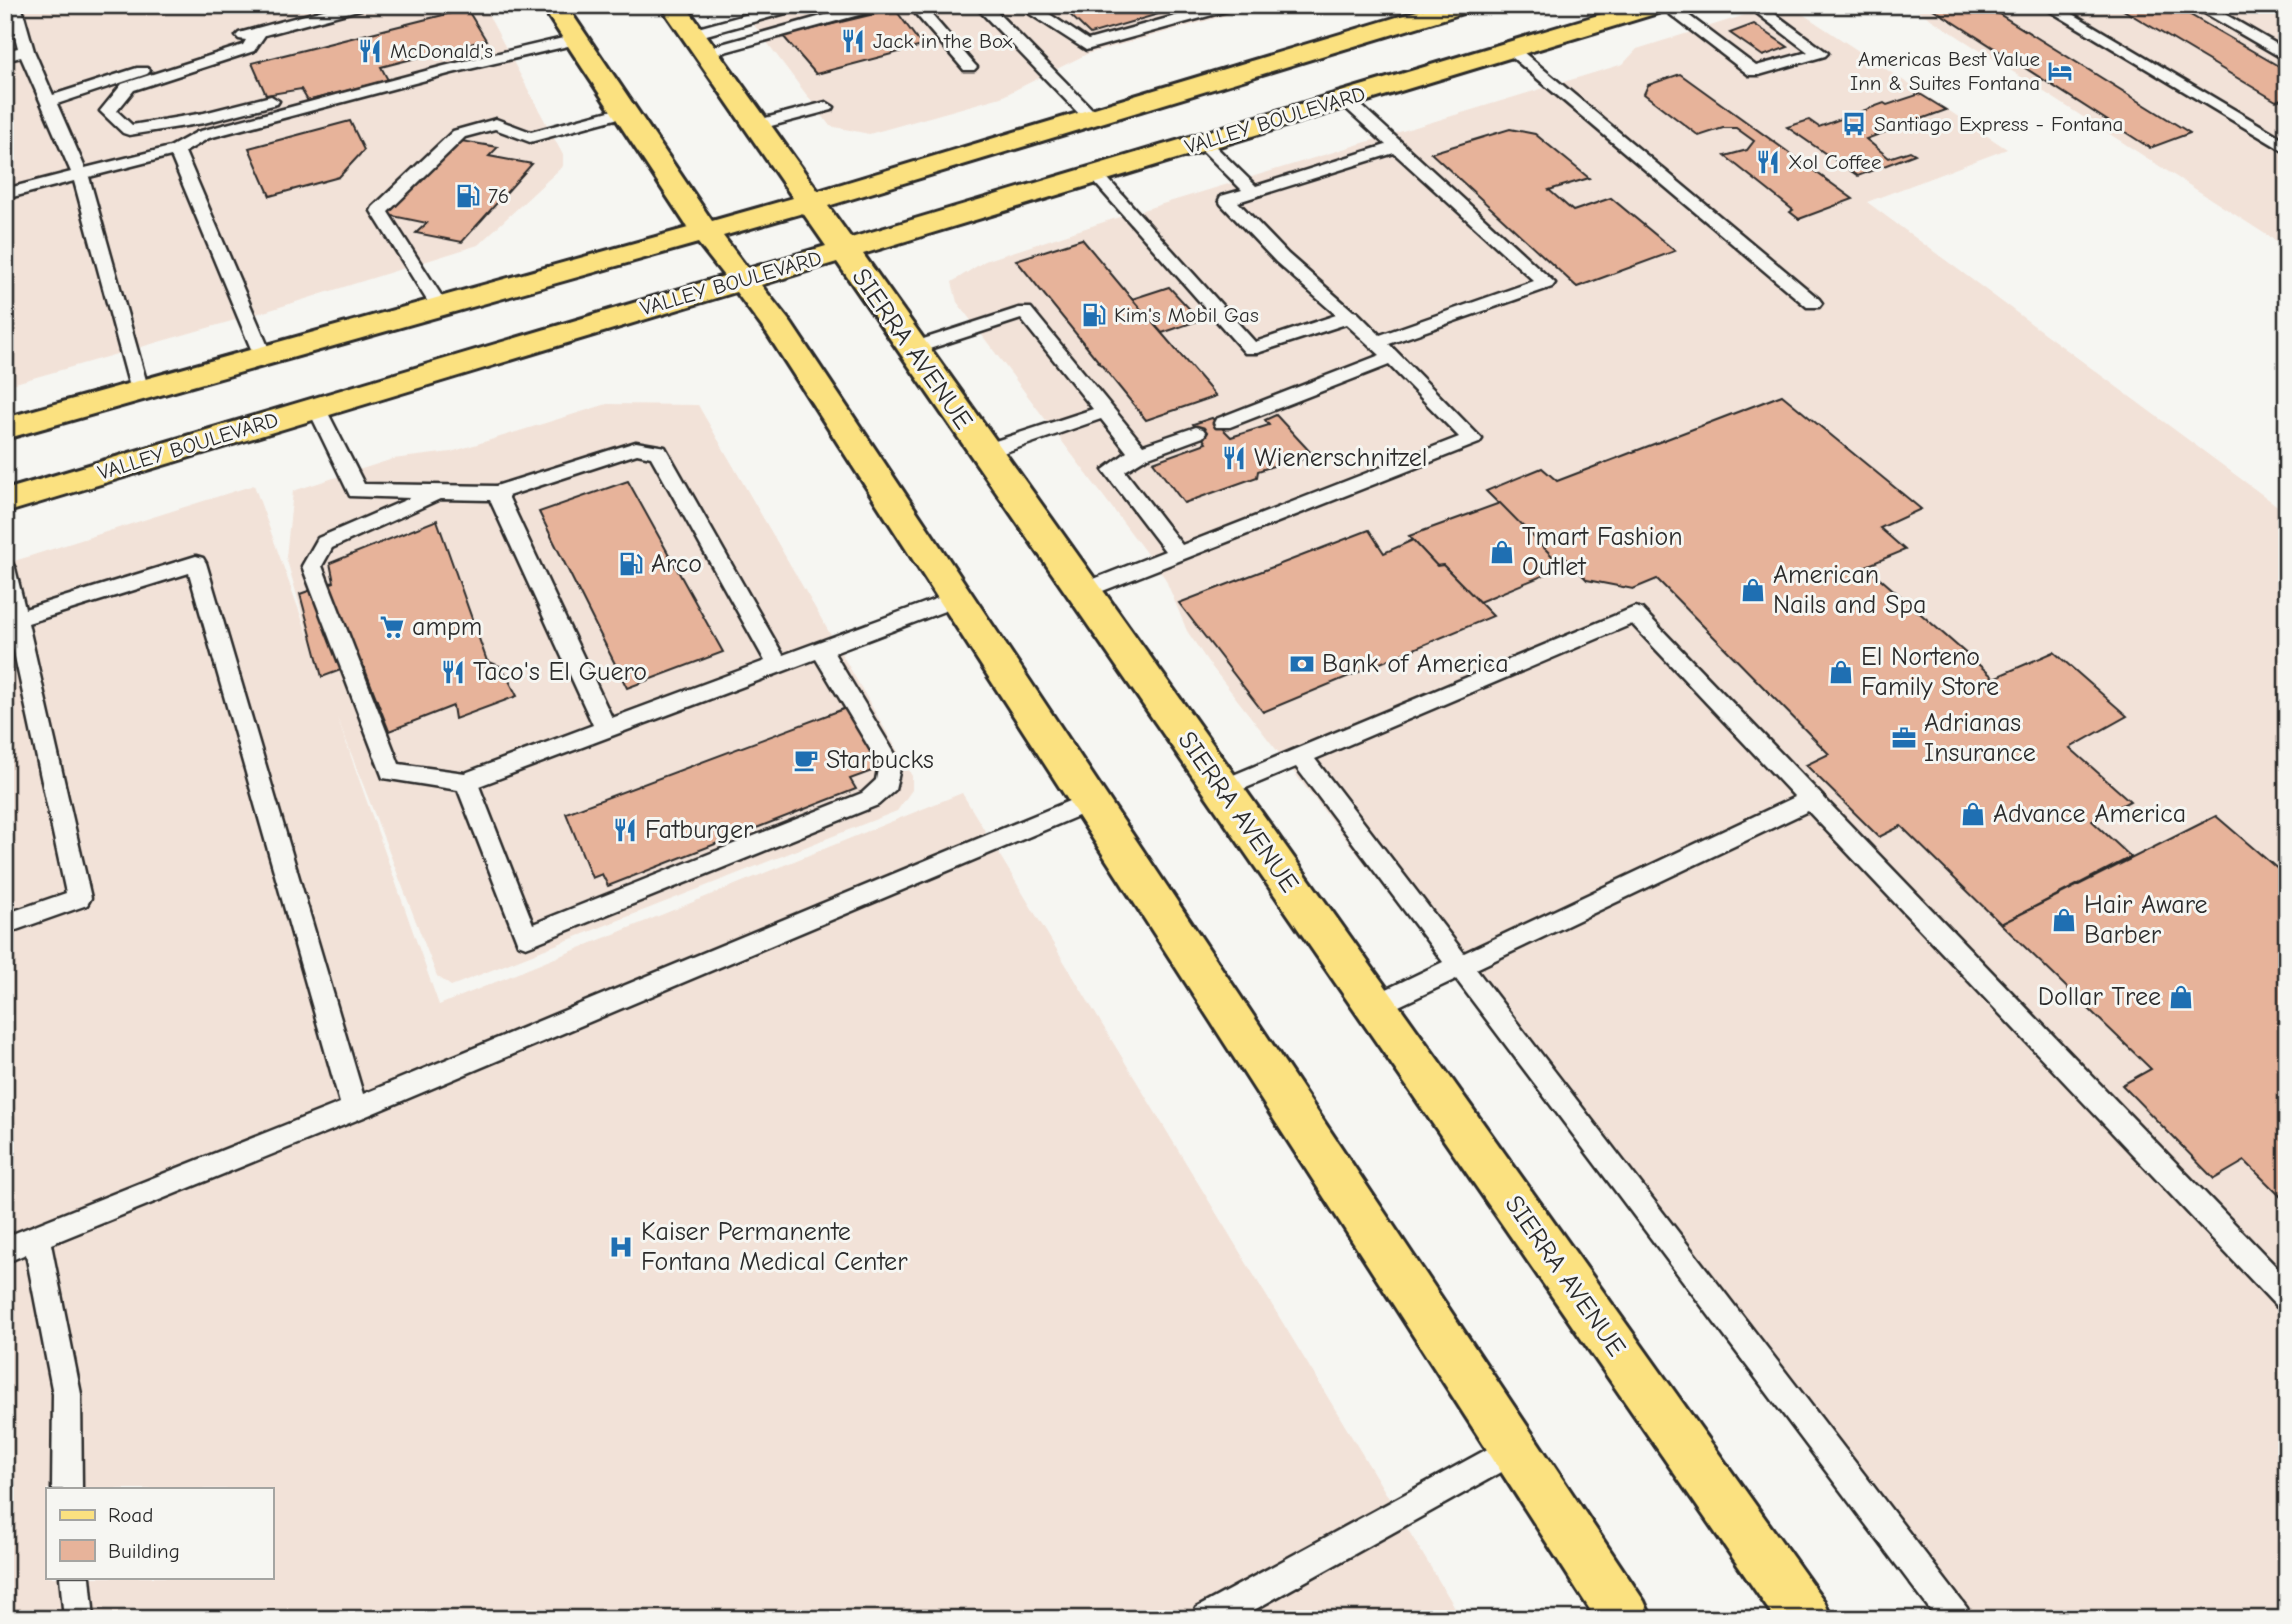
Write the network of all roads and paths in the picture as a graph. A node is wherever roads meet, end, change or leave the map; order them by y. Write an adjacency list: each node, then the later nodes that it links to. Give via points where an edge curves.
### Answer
1 (14, 5): 21 (lane)
2 (360, 5): 17 (lane)
3 (553, 5): 18 (main road)
4 (672, 5): 19 (main road, SIERRA AVENUE)
5 (799, 5): 19 (lane)
6 (879, 5): 19 (lane)
7 (915, 5): 24 (lane)
8 (981, 5): 31 (lane)
9 (1035, 5): 16 (lane, via 1035,11 1086,45)
10 (1464, 5): 31 (main road)
11 (1659, 5): 20 (main road, VALLEY BOULEVARD)
12 (1665, 5): 13 (lane, via 1754,72 1820,53)
13 (1753, 5)
14 (2047, 5): 35 (lane)
15 (2198, 5): 23 (lane)
16 (1224, 6)
17 (259, 32): 26 (lane, via 249,48 128,87 108,111 129,130 204,118); 28 (lane)
18 (572, 34): 25 (lane); 30 (main road); 36 (lane, via 203,135)
19 (698, 43): 32 (main road, SIERRA AVENUE)
20 (1512, 50): 27 (main road, VALLEY BOULEVARD); 45 (lane)
21 (26, 51): 22 (lane); 28 (lane)
22 (5, 56)
23 (2287, 56)
24 (969, 67)
25 (384, 73)
26 (303, 93)
27 (1345, 99): 33 (main road, VALLEY BOULEVARD); 34 (lane)
28 (49, 102): 38 (lane)
29 (826, 107): 32 (lane)
30 (624, 112): 42 (main road); 46 (lane, via 530,137 496,124 459,134 379,211)
31 (1091, 117): 41 (main road)
32 (757, 125): 41 (main road, SIERRA AVENUE)
33 (1202, 142): 37 (main road, VALLEY BOULEVARD); 39 (lane)
34 (1399, 146): 39 (lane); 48 (lane, via 1546,283)
35 (2287, 148)
36 (176, 150): 38 (lane); 50 (lane)
37 (1095, 174): 43 (main road, VALLEY BOULEVARD); 47 (lane, via 1251,349)
38 (80, 175): 40 (lane); 52 (lane)
39 (1253, 192): 47 (lane, via 1227,200 1282,258)
40 (5, 194)
41 (811, 202): 42 (main road); 43 (main road, SIERRA AVENUE)
42 (705, 232): 44 (main road); 46 (main road)
43 (843, 250): 44 (main road, VALLEY BOULEVARD); 49 (main road, SIERRA AVENUE)
44 (743, 279): 53 (main road, VALLEY BOULEVARD); 66 (main road)
45 (1814, 303)
46 (439, 306): 50 (main road)
47 (1351, 316): 48 (lane)
48 (1377, 342): 51 (lane)
49 (911, 349): 54 (lane, via 1025,312); 58 (main road, SIERRA AVENUE)
50 (263, 356): 52 (main road)
51 (1393, 357): 55 (lane); 63 (lane, via 1472,439)
52 (140, 391): 56 (main road)
53 (316, 407): 60 (lane, via 357,491); 62 (main road, VALLEY BOULEVARD)
54 (1105, 411): 58 (lane); 59 (lane)
55 (1223, 424)
56 (5, 429)
57 (1196, 433): 59 (lane)
58 (984, 452): 65 (main road, SIERRA AVENUE)
59 (1139, 453): 63 (lane, via 1113,470)
60 (440, 493): 61 (lane); 72 (lane, via 325,543 312,566 391,772)
61 (497, 493): 69 (lane, via 636,448 658,452); 70 (lane)
62 (5, 502)
63 (1177, 553): 65 (lane)
64 (5, 568): 67 (lane)
65 (1083, 591): 73 (main road, SIERRA AVENUE)
66 (956, 599): 68 (lane); 75 (main road)
67 (11, 621): 76 (lane, via 79,898); 79 (lane, via 196,563)
68 (821, 649): 69 (lane); 72 (lane, via 890,764 887,784 870,799 526,937)
69 (778, 665): 70 (lane)
70 (606, 729): 72 (lane)
71 (1300, 756): 73 (lane); 74 (lane, via 1635,614); 77 (lane)
72 (466, 782)
73 (1222, 789): 78 (main road, SIERRA AVENUE)
74 (1812, 799): 77 (lane); 82 (lane)
75 (1089, 802): 79 (lane); 83 (main road)
76 (5, 924)
77 (1459, 964): 78 (lane); 90 (lane)
78 (1375, 1006): 89 (main road, SIERRA AVENUE)
79 (355, 1109): 80 (lane)
80 (37, 1237): 81 (lane); 84 (lane, via 66,1394)
81 (5, 1250)
82 (2287, 1298)
83 (1515, 1449): 87 (lane); 88 (main road)
84 (66, 1481)
85 (75, 1578): 86 (lane)
86 (79, 1619)
87 (1208, 1619)
88 (1626, 1619)
89 (1806, 1619)
90 (1956, 1619)

